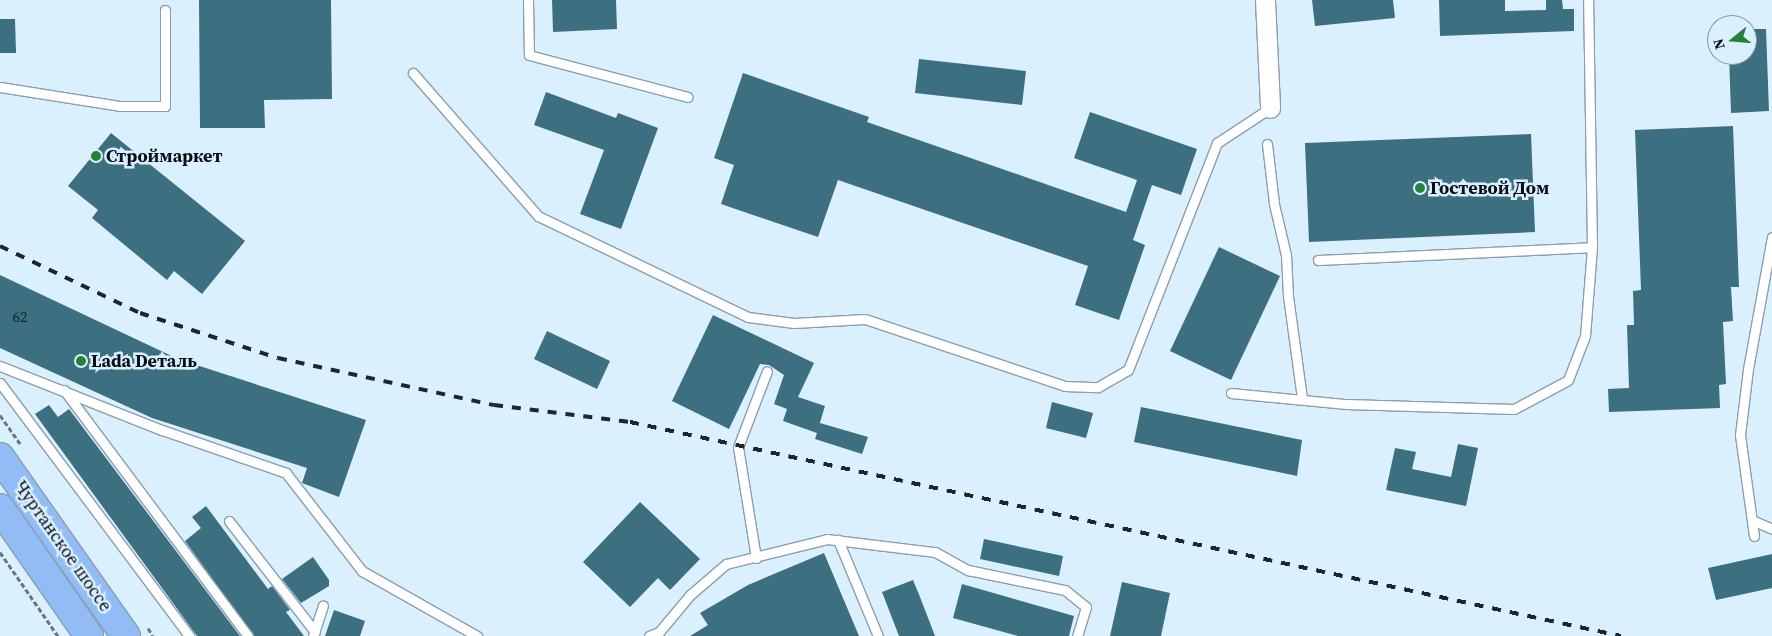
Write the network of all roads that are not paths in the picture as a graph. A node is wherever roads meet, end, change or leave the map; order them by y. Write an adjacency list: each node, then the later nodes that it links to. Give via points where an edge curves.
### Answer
1 (528, 0): 7 (lane, via 528,56)
2 (1265, 0): 8 (street)
3 (1588, 0): 11 (lane)
4 (165, 10): 6 (lane, via 165,106 120,106)
5 (413, 73): 8 (lane, via 538,216 739,313 794,323 865,319 1065,386 1098,387 1128,370 1217,142)
6 (0, 87)
7 (688, 97)
8 (1270, 108)
9 (1267, 144): 18 (lane, via 1274,204 1286,255 1288,296)
10 (1772, 237): 21 (lane, via 1748,369 1740,435)
11 (1592, 247): 12 (lane); 18 (lane, via 1585,336 1568,380 1522,404 1514,408 1441,409 1346,404)
12 (1318, 260)
13 (0, 366): 16 (lane)
14 (768, 371): 26 (lane, via 738,447)
15 (0, 383): 31 (lane)
16 (63, 389): 32 (lane); 33 (lane, via 162,430 286,473 362,571)
17 (1231, 393): 18 (lane)
18 (1302, 398)
19 (0, 456): 30 (main road, Чуртанское шоссе)
20 (0, 508): 29 (main road, Чуртанское шоссе)
21 (1752, 520): 23 (lane); 24 (lane)
22 (229, 521): 28 (lane)
23 (1772, 529)
24 (1754, 536)
25 (838, 540): 26 (lane, via 827,539); 35 (lane); 36 (lane, via 935,552 968,570 1065,590 1086,607)
26 (756, 558): 34 (lane, via 726,564 690,595 658,632)
27 (323, 606): 28 (lane)
28 (314, 634)
29 (89, 636)
30 (126, 636)
31 (189, 636)
32 (248, 636)
33 (477, 636)
34 (649, 636)
35 (878, 636)
36 (1078, 636)

